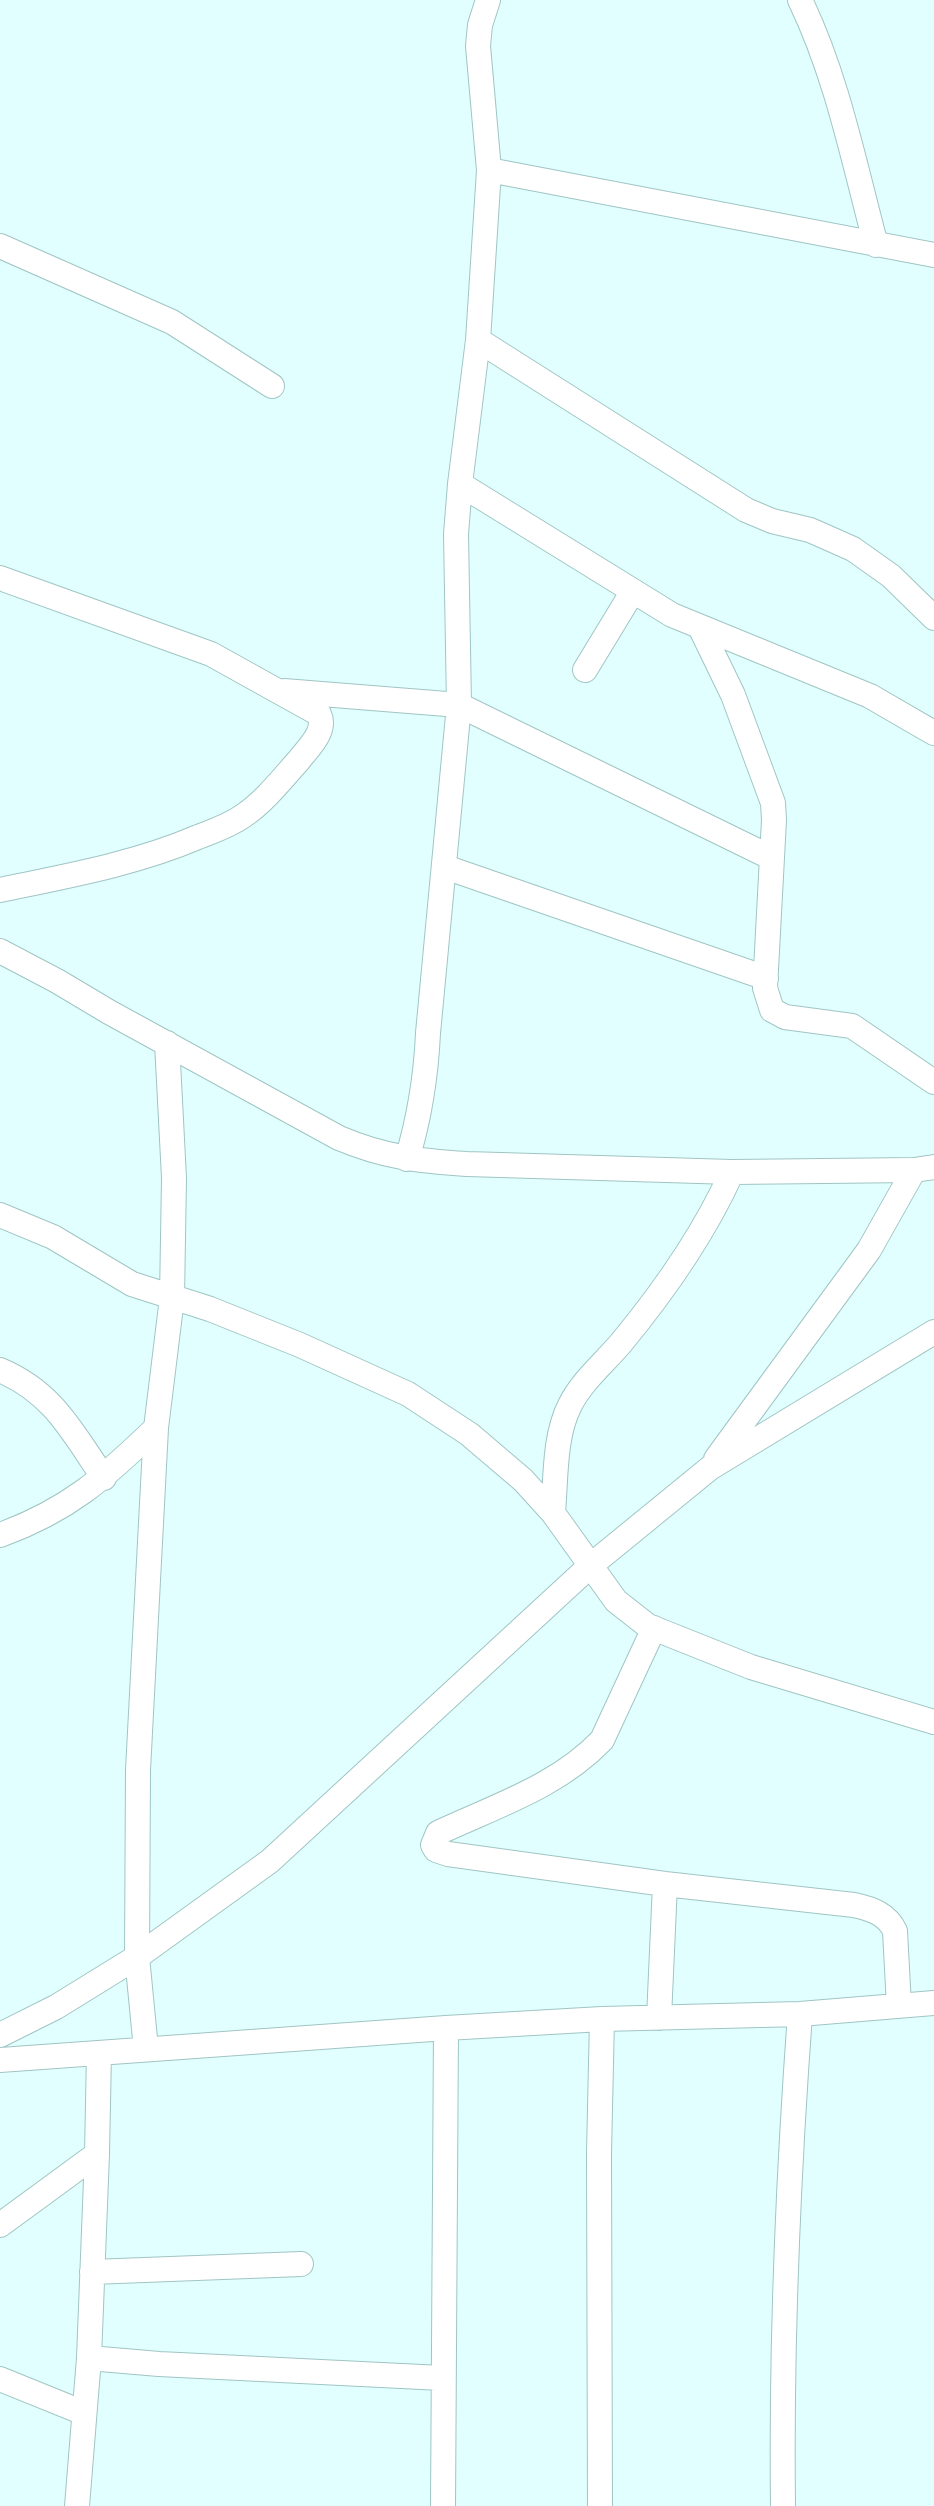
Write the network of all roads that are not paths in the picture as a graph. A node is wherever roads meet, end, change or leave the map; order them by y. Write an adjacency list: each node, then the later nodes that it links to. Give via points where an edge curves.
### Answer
1 (488, 0): 3 (street, via 480,25 478,46)
2 (800, 0): 4 (street, via 812,25 844,124)
3 (489, 170): 4 (street); 7 (street)
4 (876, 245): 6 (street)
5 (0, 246): 8 (street, via 172,322)
6 (934, 255)
7 (478, 340): 9 (street); 12 (street, via 746,510 772,521 810,530 853,549 891,576)
8 (272, 386)
9 (460, 484): 11 (street); 16 (street, via 456,534)
10 (0, 578): 15 (street, via 211,654)
11 (632, 591): 13 (street); 14 (street)
12 (934, 618)
13 (700, 627): 17 (street, via 870,696); 18 (street, via 733,696 770,792 774,820)
14 (585, 670)
15 (281, 691): 16 (street); 20 (street, via 319,714 321,728 285,776 245,815 188,842 135,860)
16 (459, 705): 18 (street); 19 (street)
17 (934, 733)
18 (772, 858): 22 (street)
19 (445, 867): 22 (street); 25 (street, via 426,1076 419,1120)
20 (0, 890)
21 (0, 951): 23 (street)
22 (766, 978): 24 (street, via 765,988 776,1014 852,1026)
23 (167, 1043): 25 (street, via 339,1138 369,1151); 29 (street, via 174,1178)
24 (934, 1082)
25 (407, 1158): 27 (street, via 466,1164)
26 (924, 1168): 27 (street); 33 (street, via 869,1250)
27 (732, 1172): 35 (street, via 709,1218 678,1266 570,1404 559,1452)
28 (0, 1215): 29 (street, via 53,1237 132,1284)
29 (172, 1298): 32 (street); 35 (street, via 210,1309 300,1345 426,1404 496,1456)
30 (934, 1332): 33 (street)
31 (0, 1370): 34 (street, via 31,1386 51,1403)
32 (156, 1428): 34 (street); 41 (street, via 138,1770)
33 (710, 1468): 37 (street)
34 (104, 1478): 36 (street, via 68,1504 31,1524)
35 (554, 1513): 37 (street)
36 (0, 1535)
37 (590, 1566): 38 (street, via 616,1601); 41 (street, via 391,1747 295,1840 236,1888)
38 (654, 1628): 39 (street, via 751,1667); 40 (street, via 605,1734 590,1753 524,1796 438,1834 433,1845 436,1850 448,1854)
39 (934, 1722)
40 (665, 1884): 43 (street, via 871,1909 890,1922 895,1932); 45 (street)
41 (137, 1957): 48 (street, via 56,2007); 49 (street)
42 (934, 2003): 43 (street)
43 (899, 2006): 44 (street)
44 (800, 2014): 45 (street); 63 (street, via 790,2152 784,2317)
45 (659, 2018): 46 (street)
46 (602, 2019): 47 (street); 62 (street)
47 (446, 2028): 49 (street); 57 (street)
48 (0, 2035)
49 (146, 2049): 50 (street)
50 (98, 2053): 51 (street); 52 (street)
51 (0, 2060)
52 (97, 2154): 53 (street); 55 (street)
53 (0, 2225)
54 (301, 2264): 55 (street)
55 (92, 2272): 56 (street)
56 (89, 2358): 57 (street); 59 (street)
57 (442, 2378): 61 (street)
58 (0, 2379): 59 (street)
59 (84, 2414): 60 (street)
60 (77, 2506)
61 (443, 2506)
62 (600, 2506)
63 (784, 2506)

